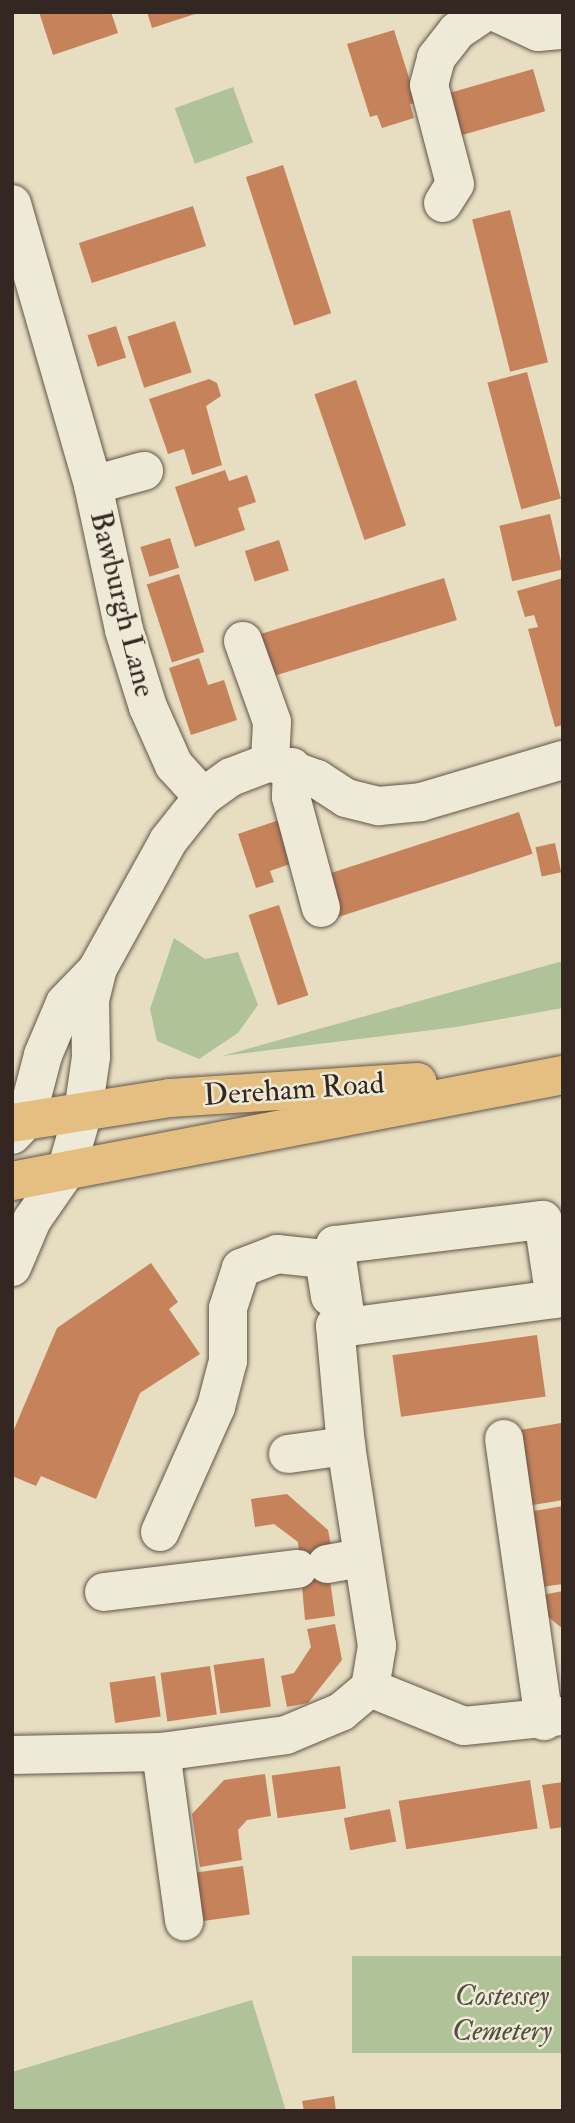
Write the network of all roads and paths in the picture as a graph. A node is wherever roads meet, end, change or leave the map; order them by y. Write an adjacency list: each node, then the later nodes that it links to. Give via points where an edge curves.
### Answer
1 (485, 12): 4 (street, via 457,31 443,49 429,85 455,184)
2 (495, 12): 3 (street, via 538,32)
3 (563, 30)
4 (443, 203)
5 (12, 204): 6 (street, Bawburgh Lane)
6 (19, 253): 8 (street, Bawburgh Lane)
7 (144, 471): 8 (street)
8 (93, 485): 12 (street, Bawburgh Lane, via 124,630 148,707 174,765)
9 (243, 641): 11 (street, via 272,722)
10 (563, 760): 11 (street, via 421,802 379,806 346,798)
11 (281, 765): 12 (street, via 231,777); 13 (street)
12 (203, 797): 14 (street, via 168,841)
13 (321, 908)
14 (99, 968): 16 (street, via 90,1000 91,1057); 17 (street, via 65,1003)
15 (563, 1074): 16 (highway, Dereham Road, via 170,1098); 18 (highway, Dereham Road)
16 (83, 1112): 17 (highway, Dereham Road); 18 (street)
17 (17, 1126): 18 (highway)
18 (66, 1171): 19 (highway, Dereham Road); 20 (street, via 32,1220)
19 (12, 1181)
20 (12, 1267)
21 (340, 1338): 21 (street, via 335,1245 543,1220 555,1299); 23 (street); 25 (street, via 324,1259 277,1254 241,1268 228,1308 228,1361 216,1407)
22 (505, 1440): 29 (street, via 534,1651)
23 (346, 1446): 24 (street); 26 (street)
24 (288, 1454)
25 (160, 1532)
26 (329, 1564): 27 (street); 28 (street, via 377,1646)
27 (104, 1592)
28 (370, 1688): 29 (street, via 464,1726); 30 (street, via 341,1712 286,1735)
29 (553, 1719)
30 (161, 1752): 31 (street); 32 (street)
31 (12, 1755)
32 (184, 1921)

